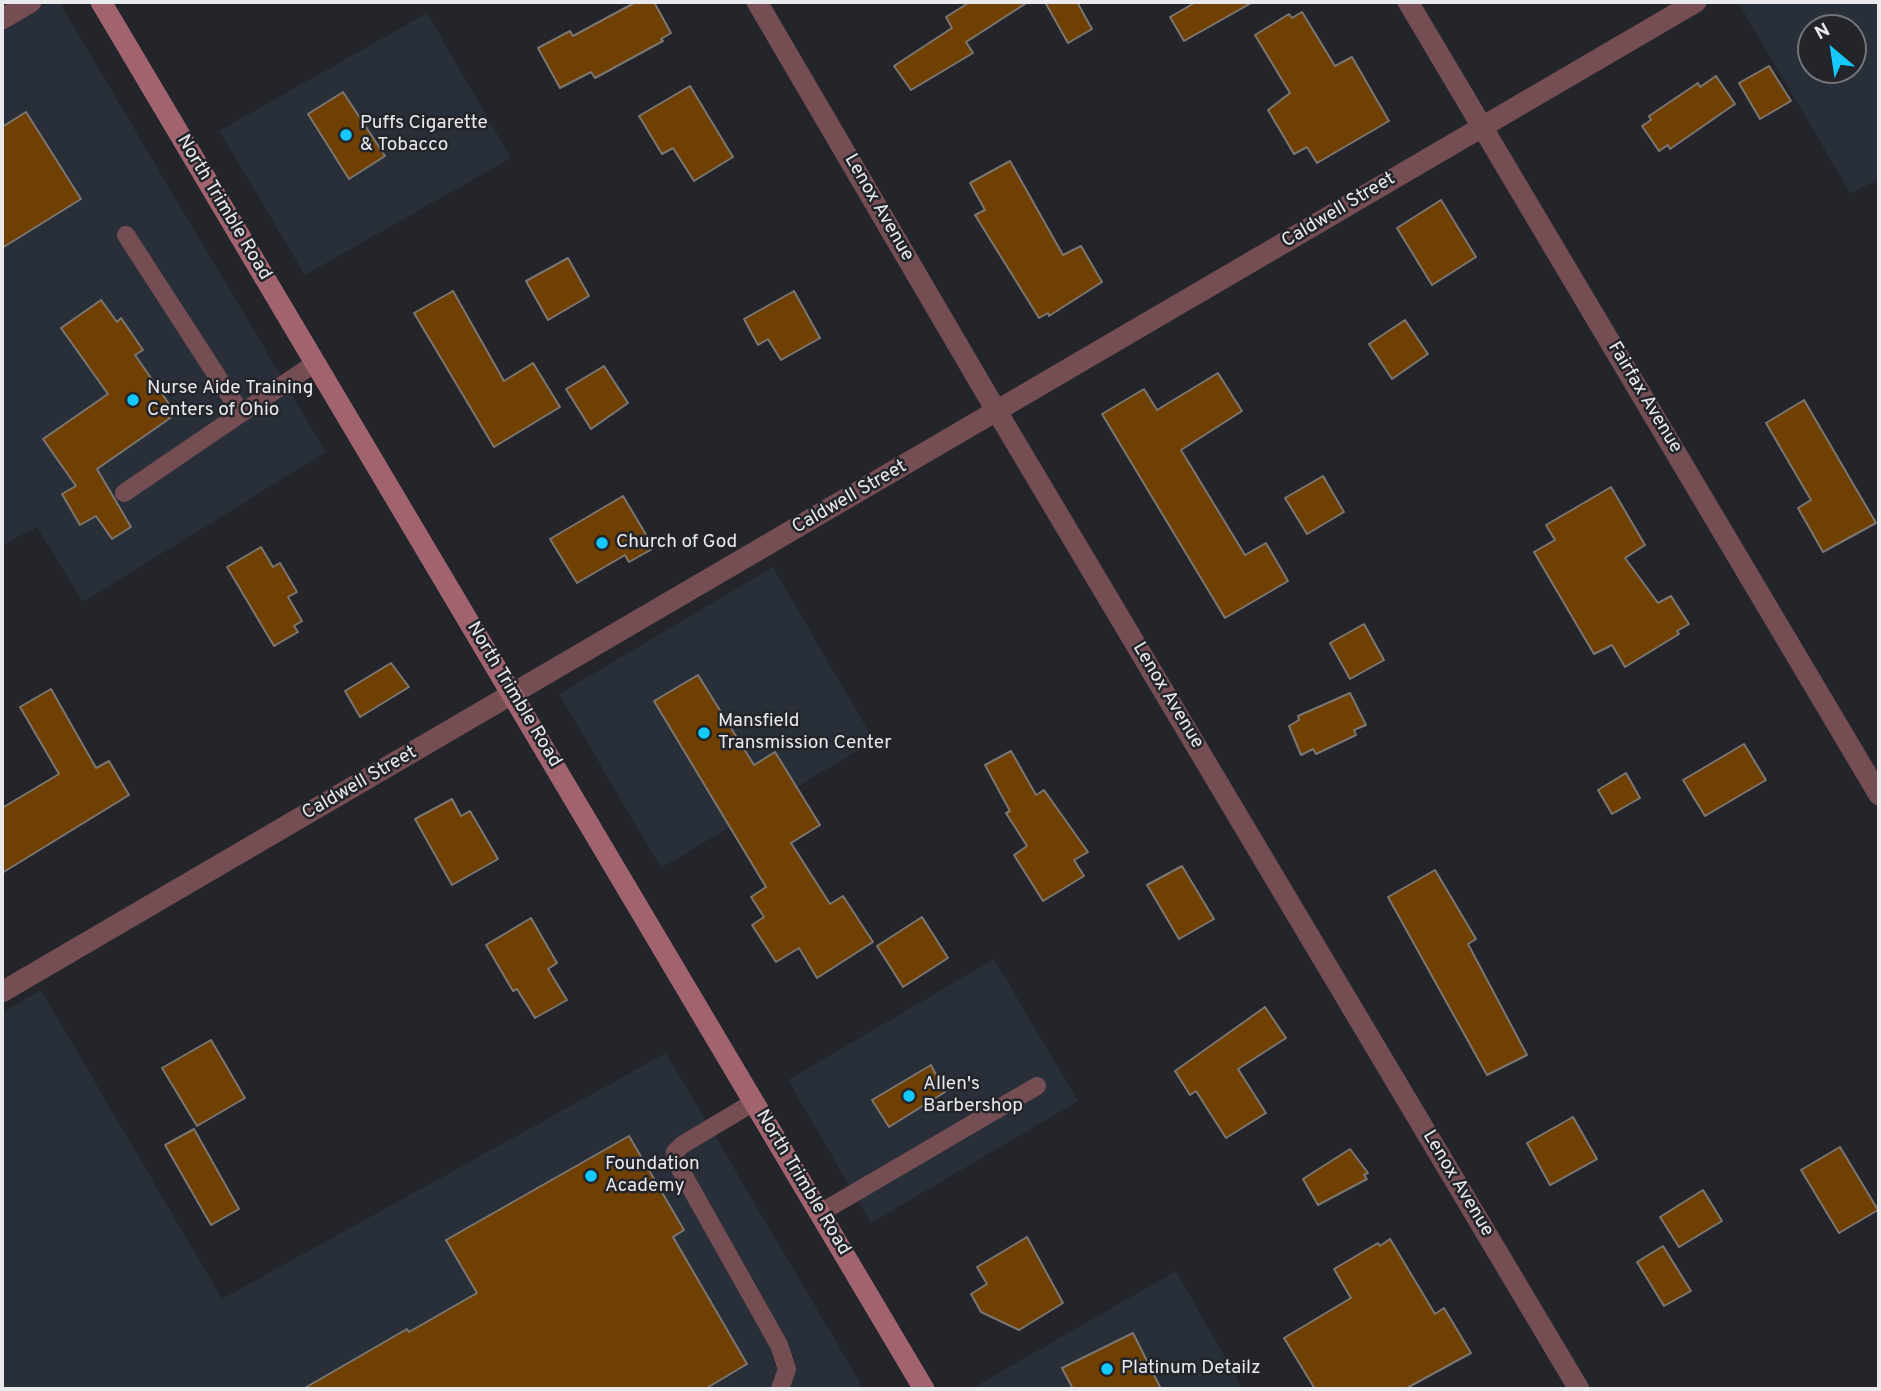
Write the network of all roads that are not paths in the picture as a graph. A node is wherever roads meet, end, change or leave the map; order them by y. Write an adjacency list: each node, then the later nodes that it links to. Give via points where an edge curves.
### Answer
1 (31, 2): 6 (street)
2 (102, 2): 9 (main road, North Trimble Road)
3 (757, 2): 10 (street, Lenox Avenue)
4 (1408, 2): 7 (street, Fairfax Avenue)
5 (1696, 2): 7 (street, Caldwell Street)
6 (2, 19)
7 (1483, 126): 10 (street, Caldwell Street); 14 (street, Fairfax Avenue)
8 (126, 235): 11 (lane)
9 (315, 363): 11 (lane); 13 (main road, North Trimble Road)
10 (998, 412): 13 (street, Caldwell Street); 21 (street, Lenox Avenue)
11 (241, 413): 12 (lane)
12 (124, 493)
13 (513, 694): 15 (street, Caldwell Street); 17 (main road, North Trimble Road)
14 (1879, 795)
15 (2, 992)
16 (1037, 1086): 18 (lane)
17 (754, 1102): 18 (main road, North Trimble Road); 19 (lane, via 682,1145 675,1160 779,1345 787,1369)
18 (820, 1213): 20 (main road, North Trimble Road)
19 (780, 1389)
20 (924, 1389)
21 (1579, 1389)

